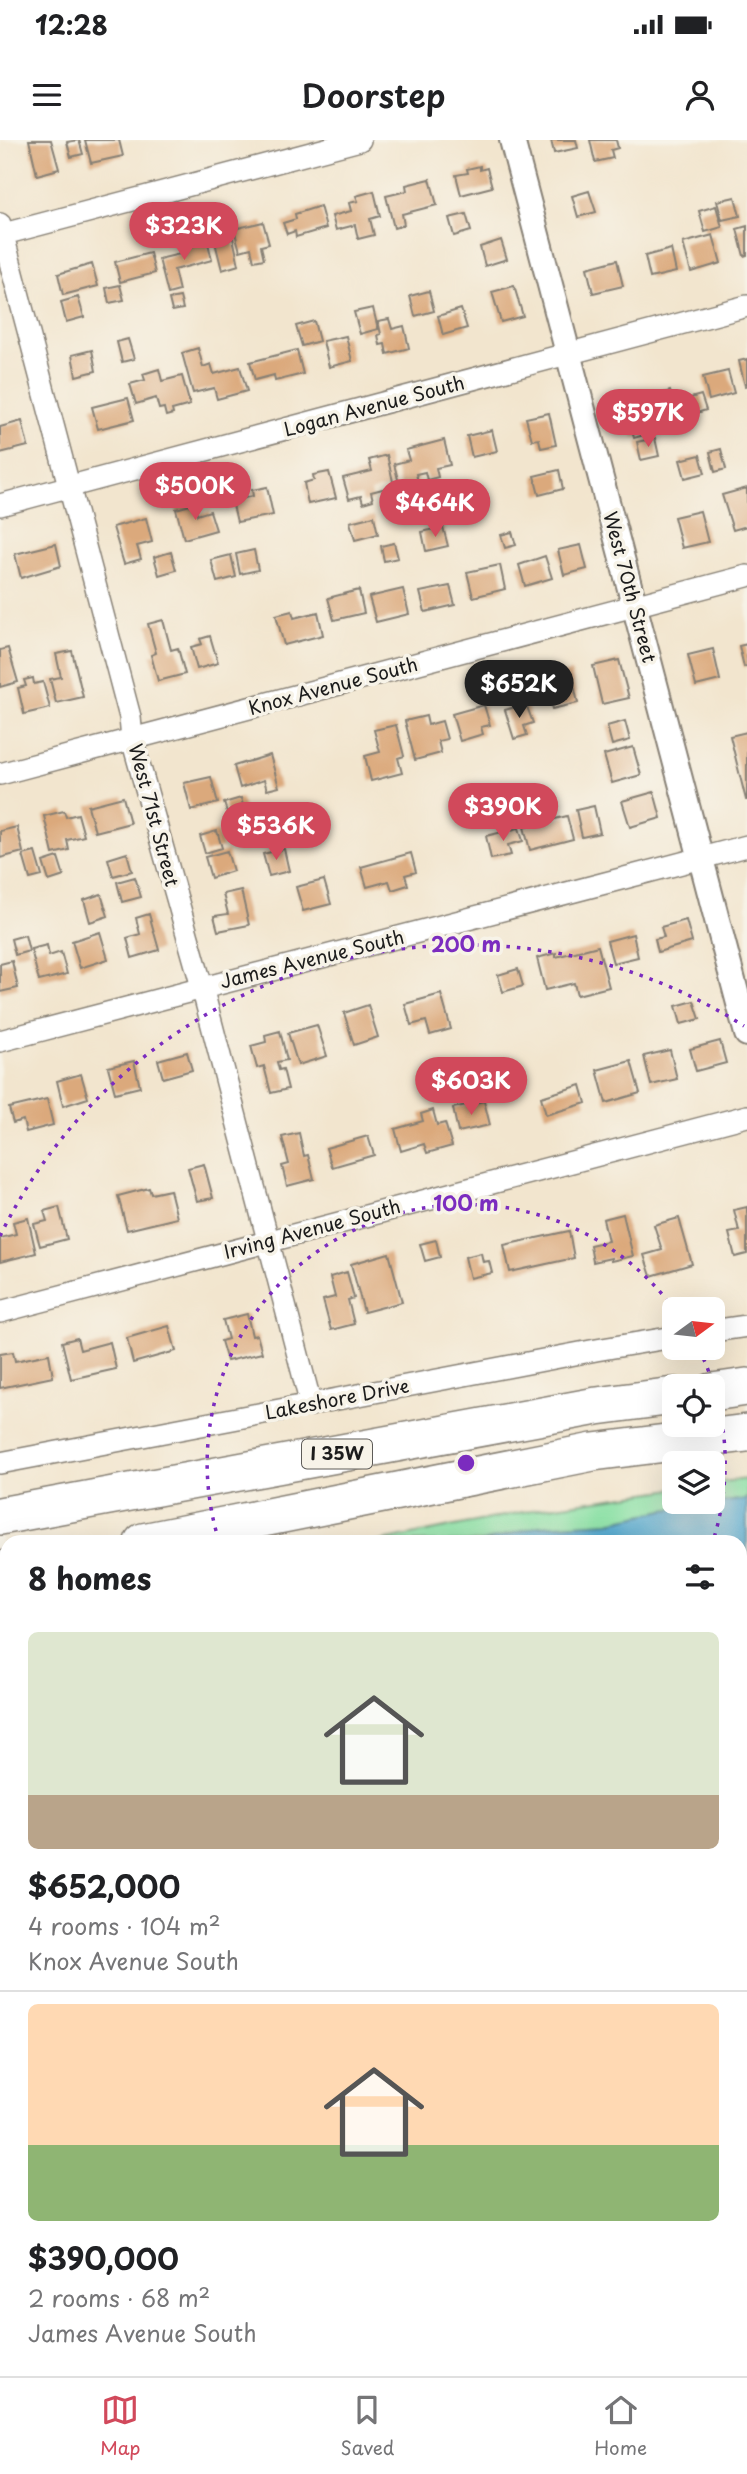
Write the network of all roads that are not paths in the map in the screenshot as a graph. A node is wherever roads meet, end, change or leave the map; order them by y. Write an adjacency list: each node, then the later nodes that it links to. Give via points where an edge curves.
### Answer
1 (360, 140): 3 (street)
2 (512, 140): 5 (street, West 70th Street)
3 (1, 231): 6 (street, West 71st Street)
4 (747, 306): 5 (street, Logan Avenue South)
5 (568, 355): 6 (street, Logan Avenue South); 9 (street, West 70th Street)
6 (69, 487): 7 (street, Logan Avenue South); 10 (street, West 71st Street)
7 (0, 505)
8 (747, 576): 9 (street, Knox Avenue South)
9 (635, 607): 10 (street, Knox Avenue South); 13 (street, West 70th Street)
10 (132, 739): 11 (street, Knox Avenue South); 14 (street, West 71st Street)
11 (0, 774)
12 (747, 846): 13 (street, James Avenue South)
13 (701, 858): 14 (street, James Avenue South); 15 (street, West 70th Street)
14 (202, 987): 16 (street, James Avenue South); 18 (street, West 71st Street)
15 (747, 1034)
16 (0, 1041)
17 (747, 1116): 18 (street, Irving Avenue South)
18 (268, 1241): 19 (street, Irving Avenue South); 26 (street, West 71st Street)
19 (0, 1312)
20 (747, 1326): 21 (street)
21 (725, 1329)
22 (662, 1339): 26 (street, Lakeshore Drive)
23 (747, 1387): 24 (highway)
24 (725, 1390)
25 (662, 1398): 29 (highway, I 35W)
26 (310, 1405): 28 (street, Lakeshore Drive)
27 (747, 1433): 30 (highway, I 35W, via 593,1452)
28 (0, 1463)
29 (0, 1516)
30 (178, 1535)

